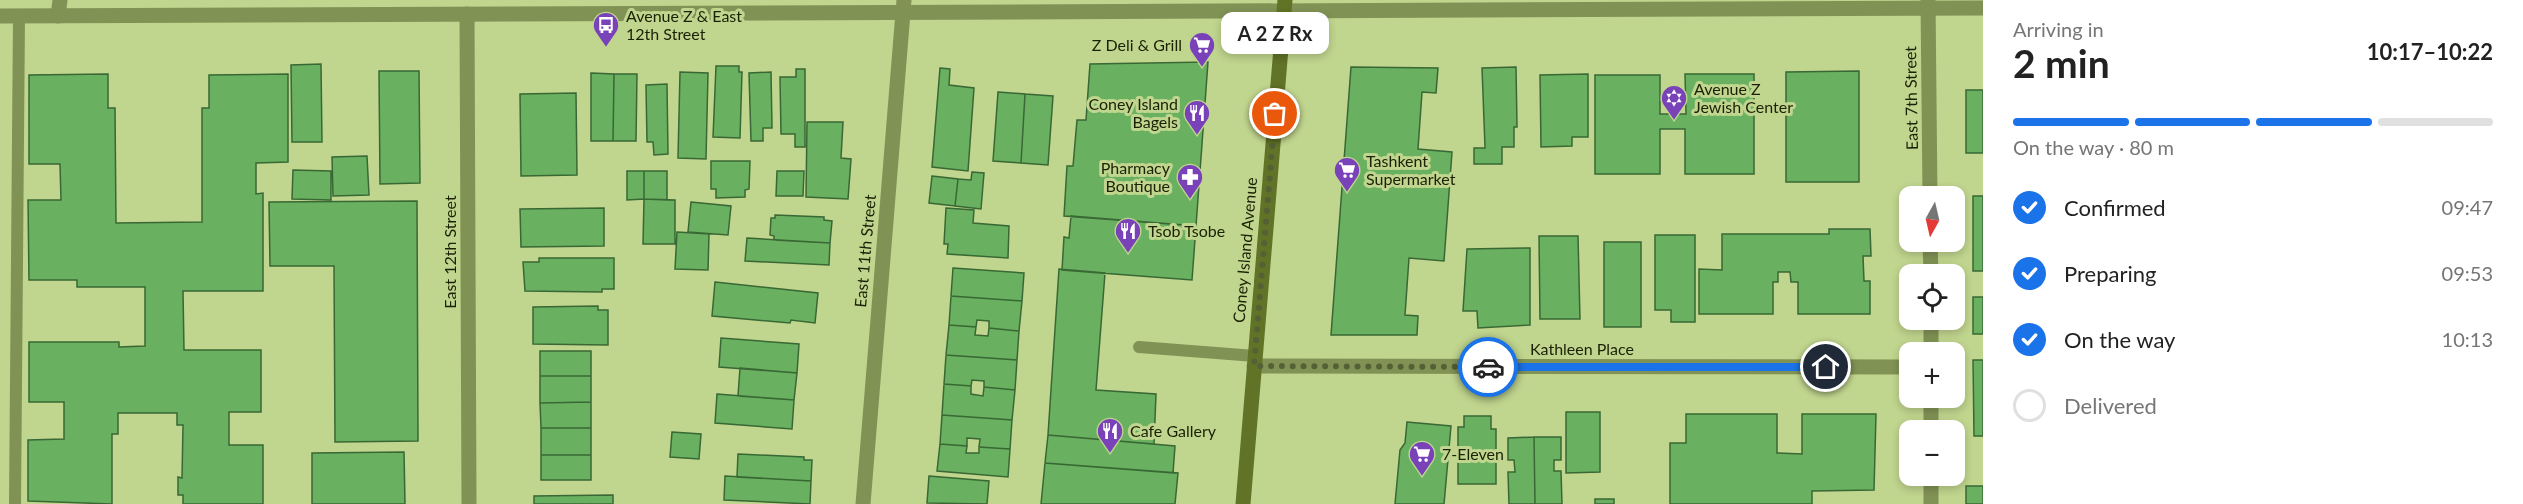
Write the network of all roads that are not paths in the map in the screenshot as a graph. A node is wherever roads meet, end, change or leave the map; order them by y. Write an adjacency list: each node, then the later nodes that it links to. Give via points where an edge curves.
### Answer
1 (60, 0): 10 (street)
2 (1928, 4): 3 (street); 7 (street); 11 (street, East 7th Street)
3 (1284, 5): 5 (street); 13 (main road, Coney Island Avenue)
4 (903, 6): 5 (street); 6 (street); 18 (street, East 11th Street)
5 (1068, 6)
6 (467, 7): 10 (street); 17 (street, East 12th Street)
7 (1983, 8)
8 (0, 16): 9 (street)
9 (19, 16): 10 (street); 16 (lane)
10 (58, 16)
11 (1930, 186)
12 (1139, 347): 13 (lane)
13 (1255, 361): 14 (street, Kathleen Place); 19 (main road, Coney Island Avenue)
14 (1899, 367)
15 (1931, 486): 20 (street)
16 (15, 504)
17 (468, 504)
18 (863, 504)
19 (1243, 504)
20 (1931, 504)

